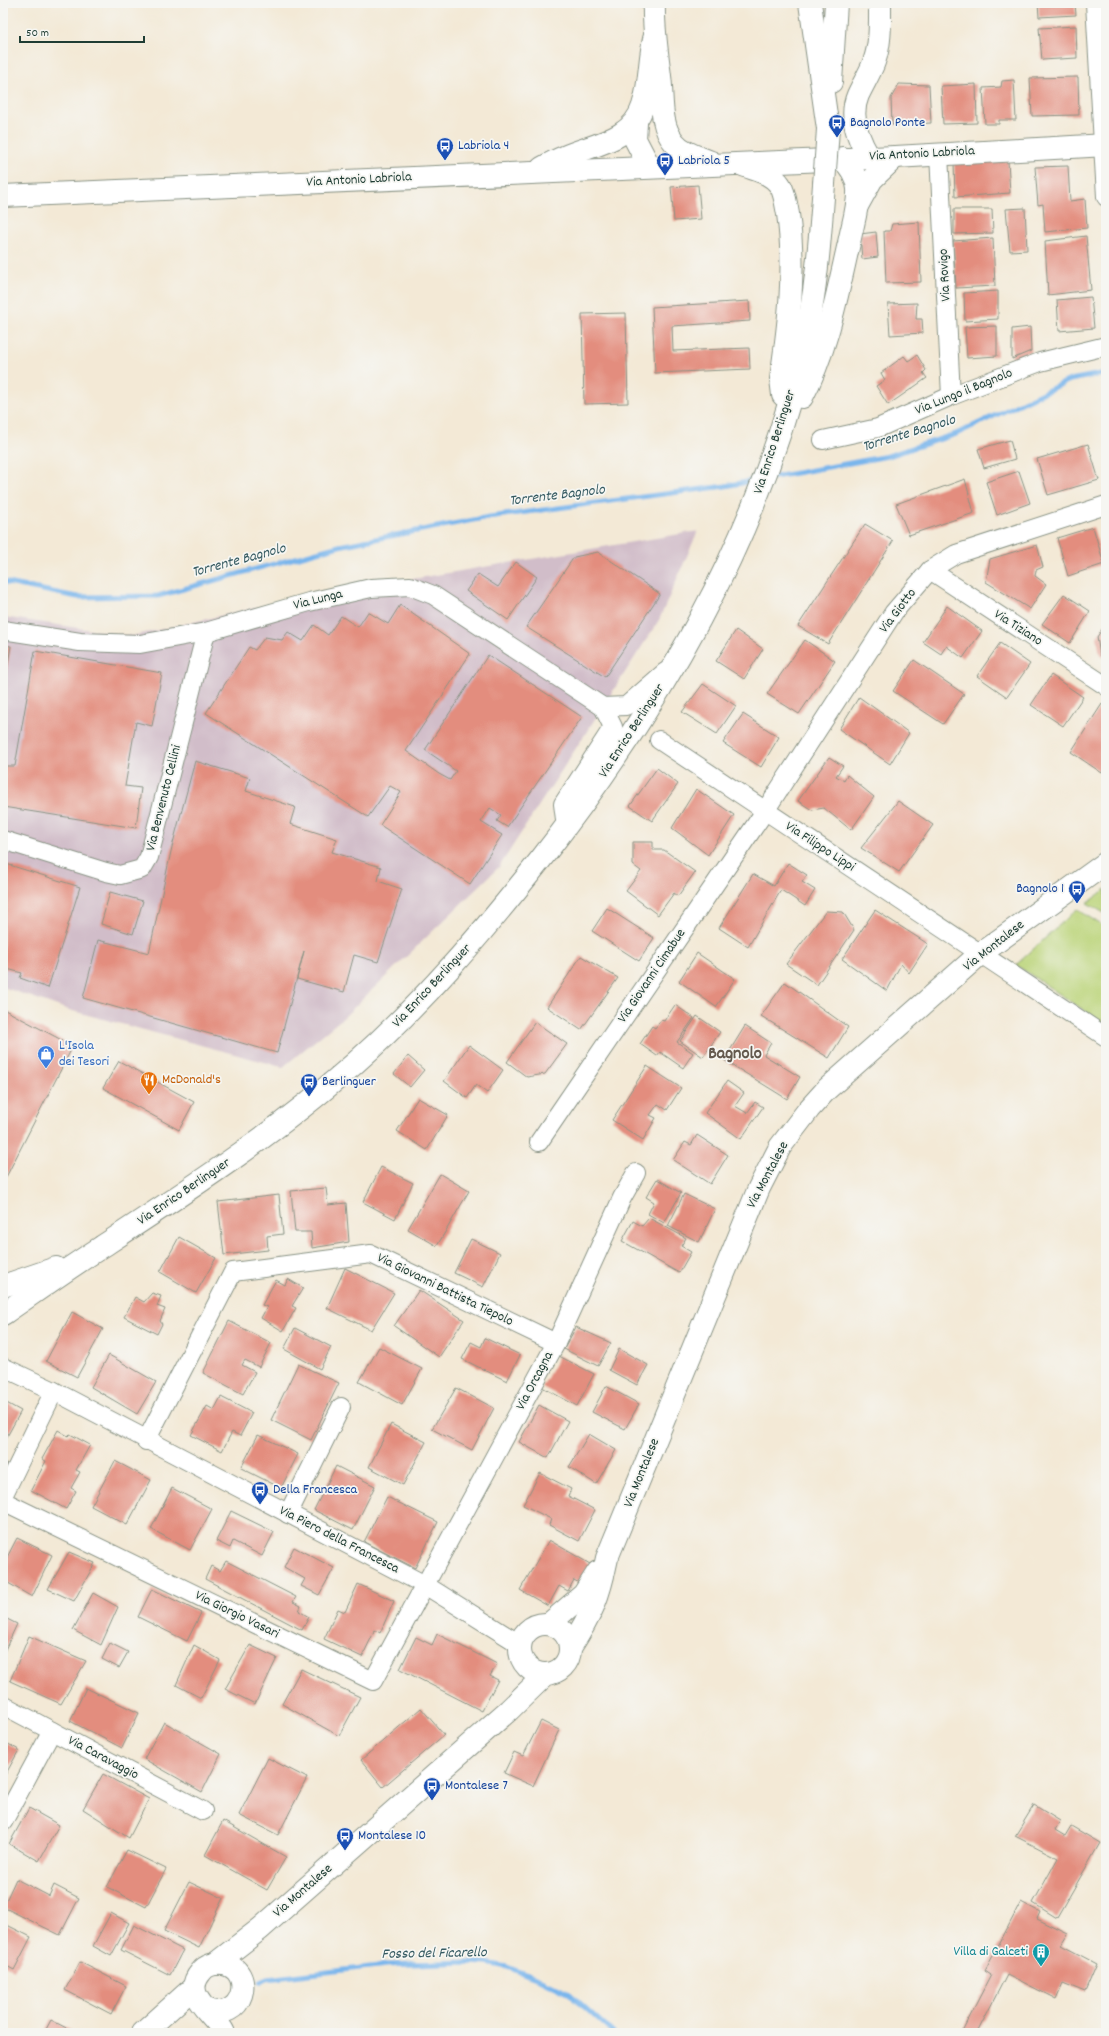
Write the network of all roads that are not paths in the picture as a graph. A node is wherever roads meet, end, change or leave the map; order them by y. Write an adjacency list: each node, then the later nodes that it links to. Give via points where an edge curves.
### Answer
1 (654, 3): 6 (street)
2 (810, 3): 8 (street)
3 (836, 3): 8 (street, Via Enrico Berlinguer)
4 (880, 3): 11 (street, via 878,44 874,61 857,96 856,107 856,132)
5 (1095, 3): 9 (street)
6 (654, 39): 7 (street, via 646,96); 15 (street, via 663,113 670,137 685,151)
7 (636, 122): 16 (street, via 634,139); 17 (street, via 614,139 564,157)
8 (828, 129): 23 (street, Via Enrico Berlinguer, bridge, via 814,296 803,352)
9 (1105, 146): 10 (street, Via Antonio Labriola); 19 (street)
10 (939, 154): 12 (street, Via Antonio Labriola); 22 (street, Via Rovigo)
11 (869, 157): 12 (street, Via Antonio Labriola); 13 (street, Via Antonio Labriola)
12 (895, 157): 20 (street, via 872,179)
13 (842, 158): 14 (street, Via Antonio Labriola); 20 (street, via 852,169 857,181)
14 (738, 163): 15 (street, Via Antonio Labriola); 23 (street, via 770,175 780,184 785,197 792,274 781,379)
15 (715, 164): 16 (street, Via Antonio Labriola)
16 (649, 166): 17 (street, Via Antonio Labriola)
17 (533, 172): 18 (street, Via Antonio Labriola)
18 (3, 196)
19 (1106, 197)
20 (857, 207): 25 (street, via 836,303 823,343 807,387)
21 (1106, 346): 22 (street, Via Lungo il Bagnolo, via 1040,362)
22 (952, 396): 24 (street, Via Lungo il Bagnolo, via 878,428)
23 (786, 413): 25 (street, Via Enrico Berlinguer)
24 (823, 440)
25 (776, 446): 30 (street, Via Enrico Berlinguer, via 753,510 710,602)
26 (1106, 505): 27 (street, Via Giotto, via 956,554)
27 (930, 570): 31 (street, Via Tiziano); 34 (street, Via Giotto, via 894,612)
28 (3, 630): 29 (street, Via Lunga, via 106,644 140,644)
29 (206, 632): 32 (street, Via Lunga, via 363,589 410,586 433,595); 36 (street, Via Benvenuto Cellini, via 149,857 142,869 120,875)
30 (676, 663): 32 (street, via 626,706); 35 (street, Via Enrico Berlinguer)
31 (1106, 686)
32 (603, 707): 35 (street, via 613,727 563,804)
33 (659, 740): 34 (street, Via Filippo Lippi)
34 (765, 811): 38 (street, Via Filippo Lippi); 40 (street, Via Giovanni Cimabue)
35 (566, 827): 42 (street, Via Enrico Berlinguer, via 495,918 451,968 354,1064 236,1158)
36 (3, 840)
37 (1106, 863): 38 (street, Via Montalese)
38 (980, 954): 39 (street, Via Filippo Lippi); 53 (street, Via Montalese, via 827,1089 780,1147 743,1223)
39 (1106, 1037)
40 (539, 1142)
41 (636, 1172): 45 (street, Via Orcagna)
42 (83, 1259): 43 (street); 44 (street)
43 (3, 1286)
44 (3, 1314)
45 (556, 1343): 49 (street, Via Giovanni Battista Tiepolo, via 371,1254 233,1272); 54 (street, Via Orcagna)
46 (3, 1367): 47 (street, Via Piero della Francesca)
47 (54, 1391): 49 (street, Via Piero della Francesca); 50 (street)
48 (341, 1407): 52 (street)
49 (146, 1441): 52 (street, Via Piero della Francesca)
50 (3, 1496)
51 (3, 1501): 54 (street, Via Giorgio Vasari, via 372,1681)
52 (288, 1514): 54 (street, Via Piero della Francesca)
53 (607, 1558): 55 (street, Via Montalese, via 584,1594); 56 (street, Via Montalese, via 599,1594 588,1620)
54 (425, 1585): 57 (street, Via Piero della Francesca)
55 (549, 1624): 56 (street, via 564,1632); 57 (street, Via Montalese, via 534,1627 528,1632)
56 (570, 1648): 58 (street, Via Montalese, via 561,1668)
57 (522, 1652): 58 (street, via 532,1670); 60 (street, Via Montalese)
58 (546, 1674): 60 (street, Via Montalese)
59 (3, 1705): 61 (street, Via Caravaggio)
60 (509, 1710): 64 (street, Via Montalese)
61 (52, 1731): 62 (street, Via Caravaggio); 63 (street)
62 (203, 1811)
63 (3, 1822)
64 (260, 1929): 65 (street, Via Montalese); 67 (street, Via Montalese, via 247,1953)
65 (215, 1964): 66 (street, Via Montalese, via 198,1974); 67 (street, via 232,1968 237,1972)
66 (194, 1987): 68 (street, via 197,2000); 69 (street, Via Montalese)
67 (240, 1993): 68 (street, via 233,2008 219,2012); 72 (street, Via Montalese)
68 (205, 2008): 69 (street); 71 (street)
69 (164, 2012): 70 (street, Via Montalese)
70 (143, 2033)
71 (224, 2033)
72 (235, 2033)

